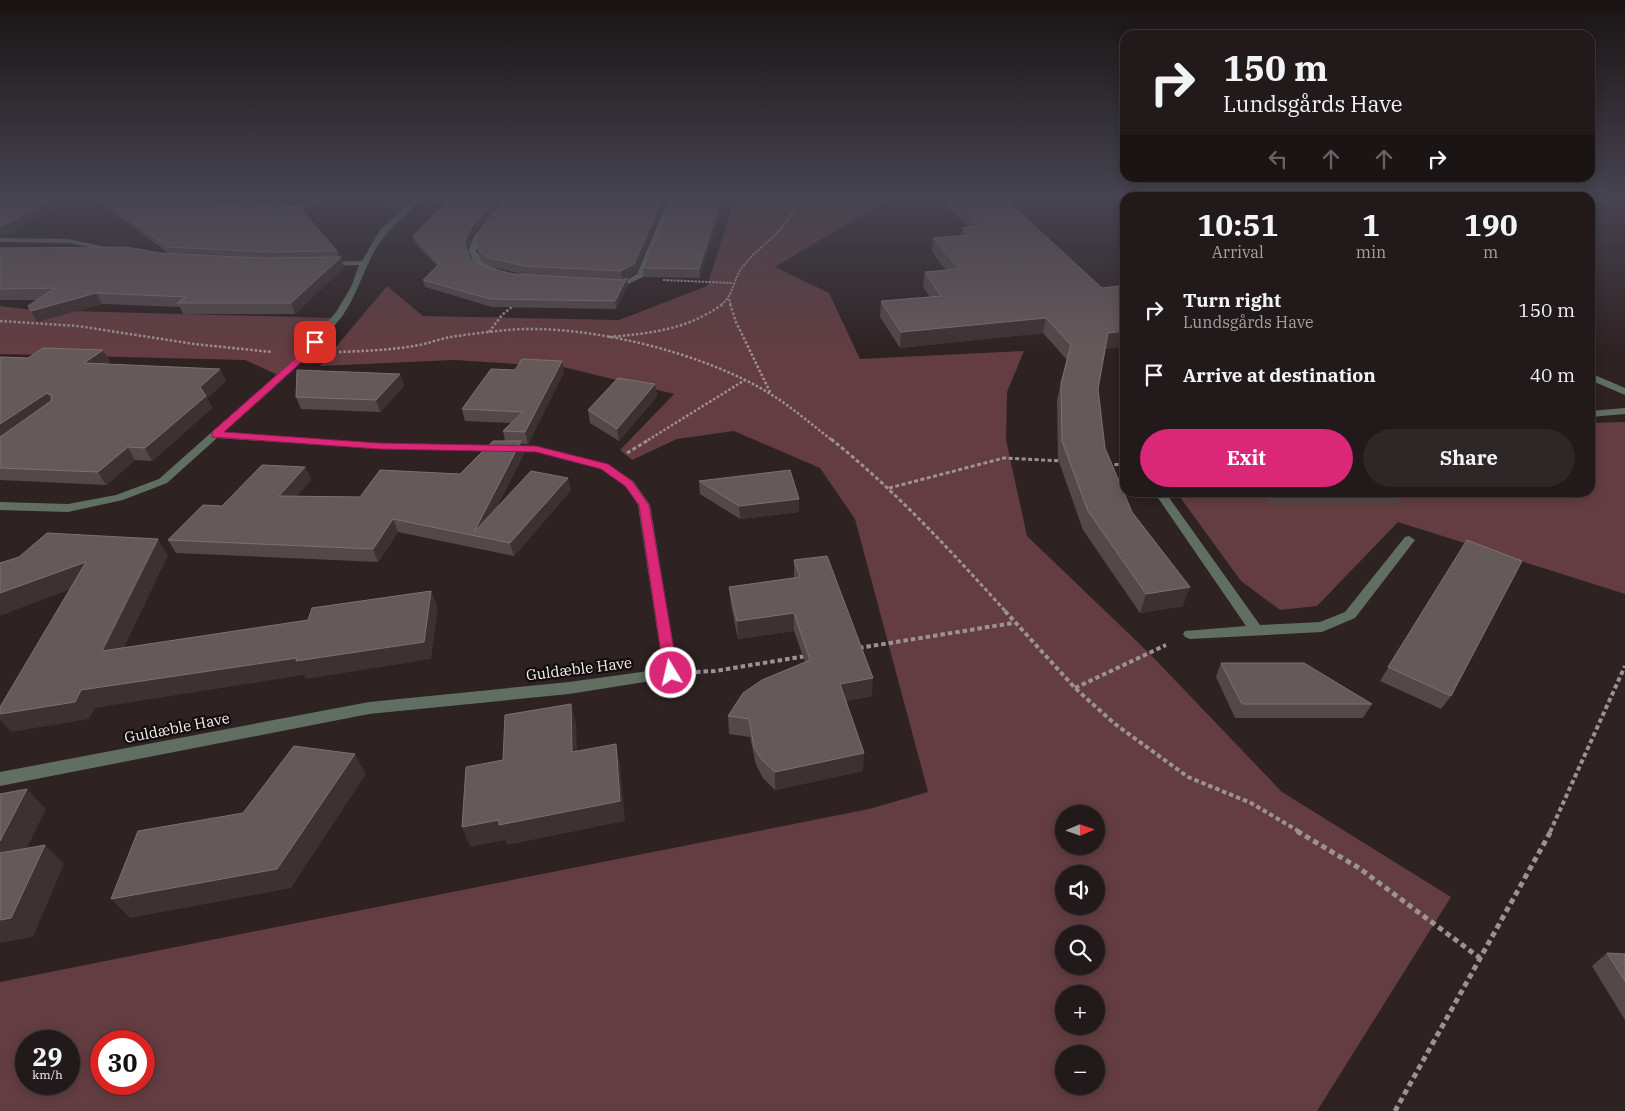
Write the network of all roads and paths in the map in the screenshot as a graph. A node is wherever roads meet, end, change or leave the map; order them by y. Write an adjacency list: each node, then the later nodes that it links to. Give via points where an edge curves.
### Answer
1 (115, 250): 6 (street)
2 (372, 250): 7 (street)
3 (472, 250): 9 (street, via 476,262)
4 (650, 250): 10 (street, via 640,275)
5 (761, 250): 12 (path, via 741,268)
6 (127, 252)
7 (364, 263): 8 (street); 18 (street, via 340,313)
8 (316, 264)
9 (507, 276)
10 (635, 278): 11 (street, via 624,284); 12 (path)
11 (604, 283)
12 (732, 283): 13 (path)
13 (729, 299): 17 (path, via 688,325 665,331); 22 (path, via 736,322)
14 (516, 304): 16 (path)
15 (0, 321): 18 (path, via 78,326 233,349)
16 (488, 332): 17 (path, via 531,329); 18 (path, via 381,350)
17 (603, 337): 20 (path, via 695,359)
18 (306, 354): 25 (street)
19 (1595, 378): 21 (street)
20 (745, 380): 22 (path); 29 (path)
21 (1625, 392)
22 (772, 395): 30 (path)
23 (1625, 411): 24 (street)
24 (1595, 414)
25 (216, 434): 29 (street, via 378,446 536,449); 32 (street, via 163,481 119,498 68,508)
26 (1069, 462): 30 (path, via 1004,458)
27 (1106, 464): 28 (path)
28 (1120, 465)
29 (604, 467): 40 (street, via 629,484 644,505)
30 (888, 488): 34 (path)
31 (1163, 497): 35 (street)
32 (0, 506)
33 (1409, 540): 35 (street, via 1350,615 1322,627)
34 (1014, 622): 37 (path); 41 (path)
35 (1256, 630): 36 (street)
36 (1190, 634): 41 (path)
37 (850, 649)
38 (812, 655): 40 (path, via 715,671)
39 (1625, 666): 43 (path, via 1552,829)
40 (671, 673): 42 (street, Guldæble Have, via 569,688 369,708)
41 (1075, 688): 43 (path, via 1115,724 1188,778 1251,803 1359,868)
42 (0, 779)
43 (1480, 958): 44 (path)
44 (1395, 1111)

